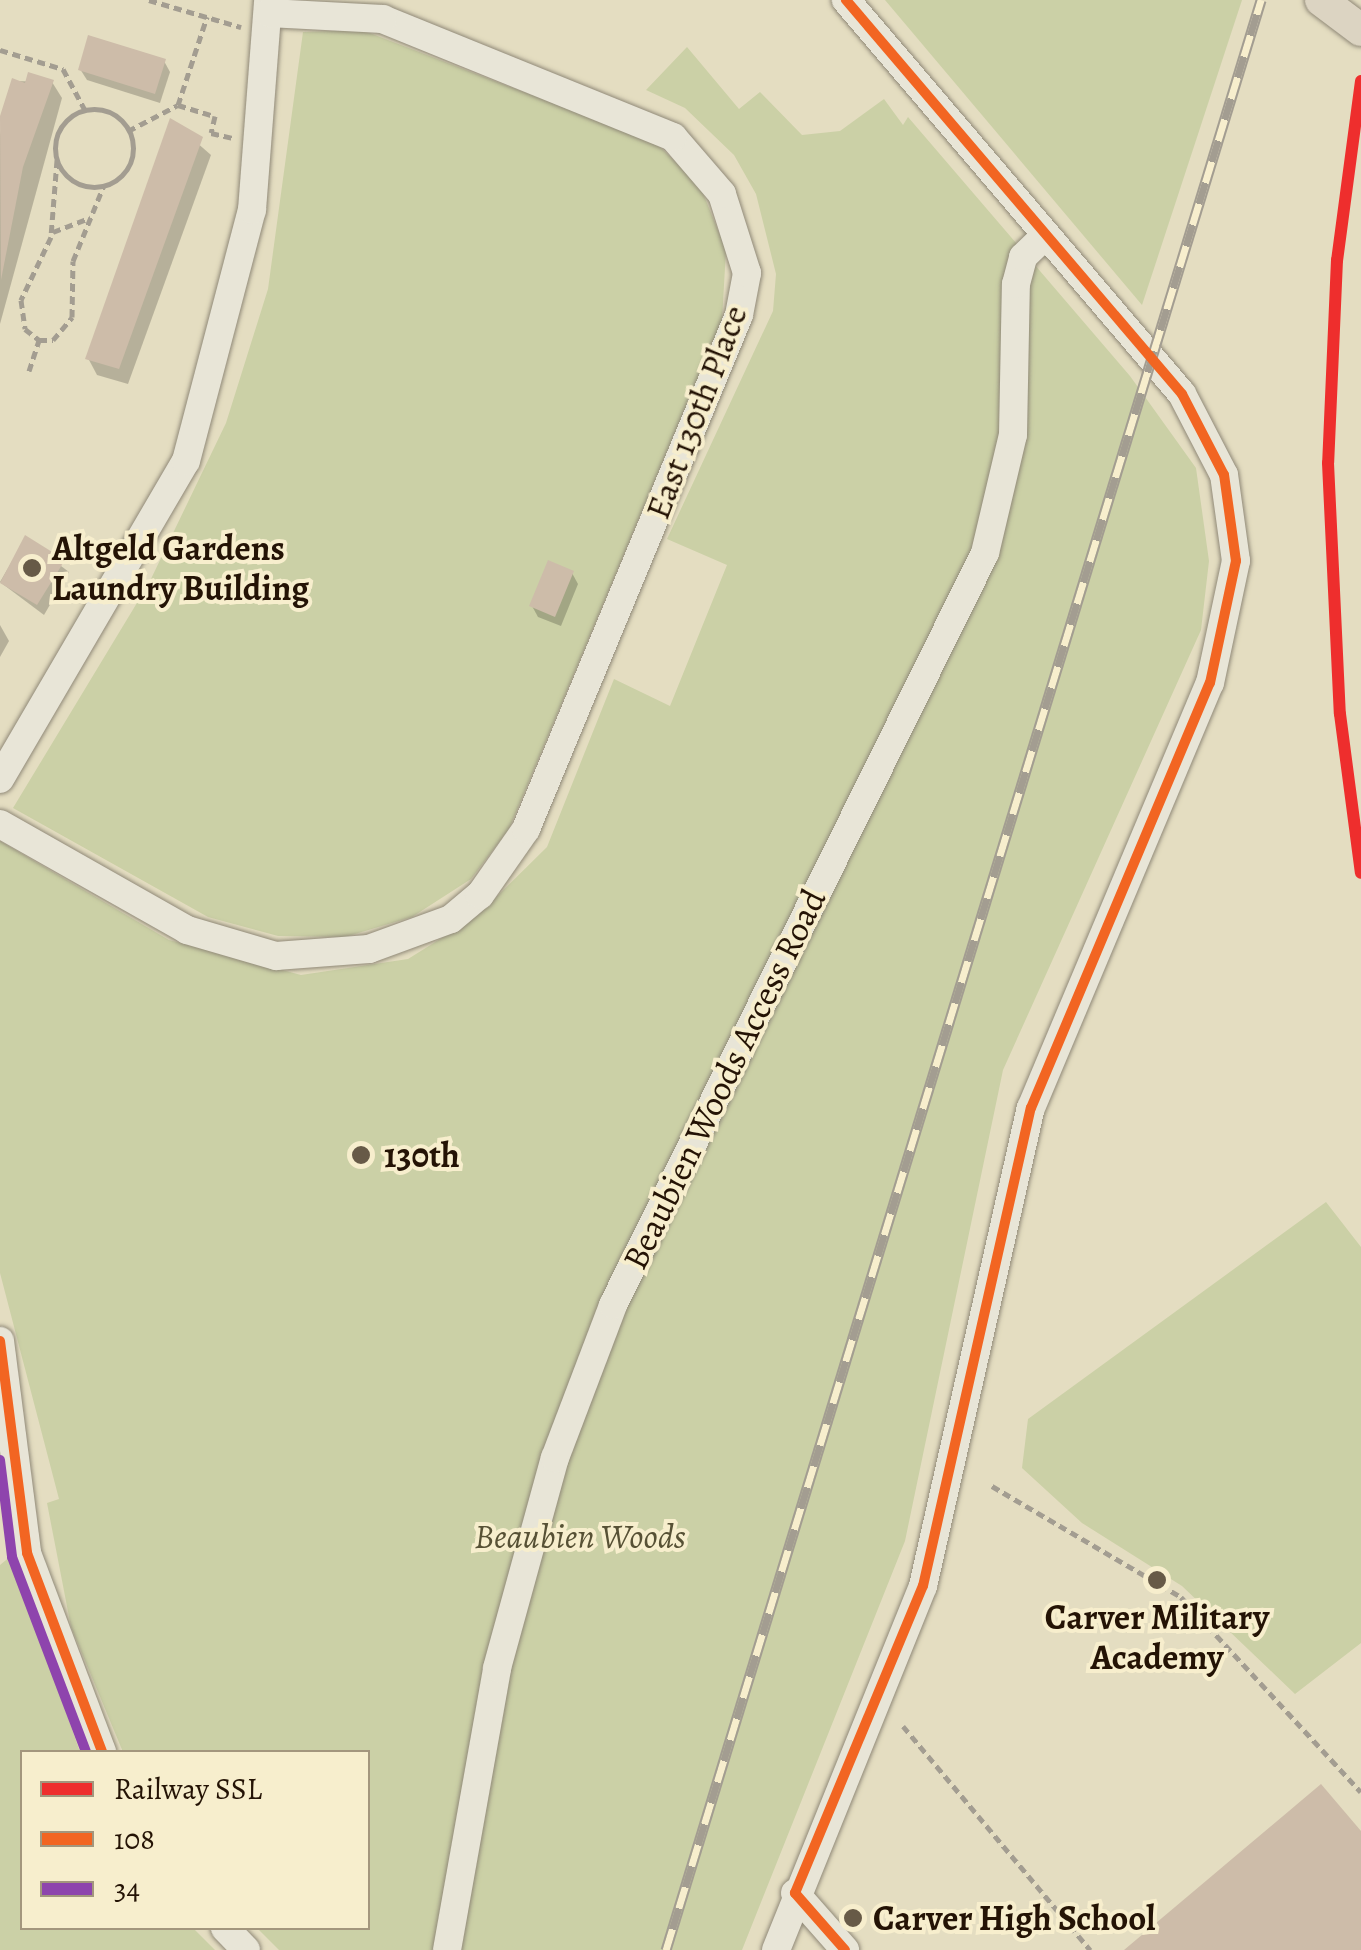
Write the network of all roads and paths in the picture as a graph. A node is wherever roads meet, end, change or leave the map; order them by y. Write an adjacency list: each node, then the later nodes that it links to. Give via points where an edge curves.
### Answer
1 (149, 0): 5 (path)
2 (846, 0): 17 (street)
3 (1321, 0): 7 (main road)
4 (268, 6): 20 (street, via 252,210 186,461); 21 (street, East 130th Place, via 383,19 673,137 722,194 746,273 740,315 526,830 480,895 409,938 320,958 233,946)
5 (207, 17): 6 (path); 9 (path)
6 (244, 28)
7 (1361, 30)
8 (0, 50): 10 (path, via 63,69)
9 (178, 105): 11 (path); 12 (path, via 216,116 212,132)
10 (85, 110): 11 (path, via 112,114); 13 (path, via 58,132)
11 (128, 131): 14 (path, via 130,161)
12 (236, 138)
13 (56, 160): 14 (path, via 81,184); 16 (path)
14 (104, 185): 15 (path)
15 (92, 217): 16 (path); 18 (path, via 73,261 72,317 52,340)
16 (52, 232): 18 (path, via 21,300 25,329)
17 (1046, 235): 27 (street, via 1182,394 1224,475 1234,520 1228,621 1210,683 1031,1108 923,1586); 30 (street, Beaubien Woods Access Road, via 1023,257 1016,284 1013,435 985,553 612,1305 555,1458 496,1668)
18 (39, 340): 19 (path)
19 (28, 371)
20 (0, 778)
21 (0, 824)
22 (0, 1341): 25 (street, via 27,1552)
23 (992, 1486): 26 (path, via 1181,1598)
24 (903, 1726): 33 (path)
25 (101, 1750)
26 (1361, 1792)
27 (795, 1893): 31 (street); 32 (street)
28 (228, 1930): 29 (street)
29 (246, 1950)
30 (447, 1950)
31 (776, 1950)
32 (845, 1950)
33 (1090, 1950)

